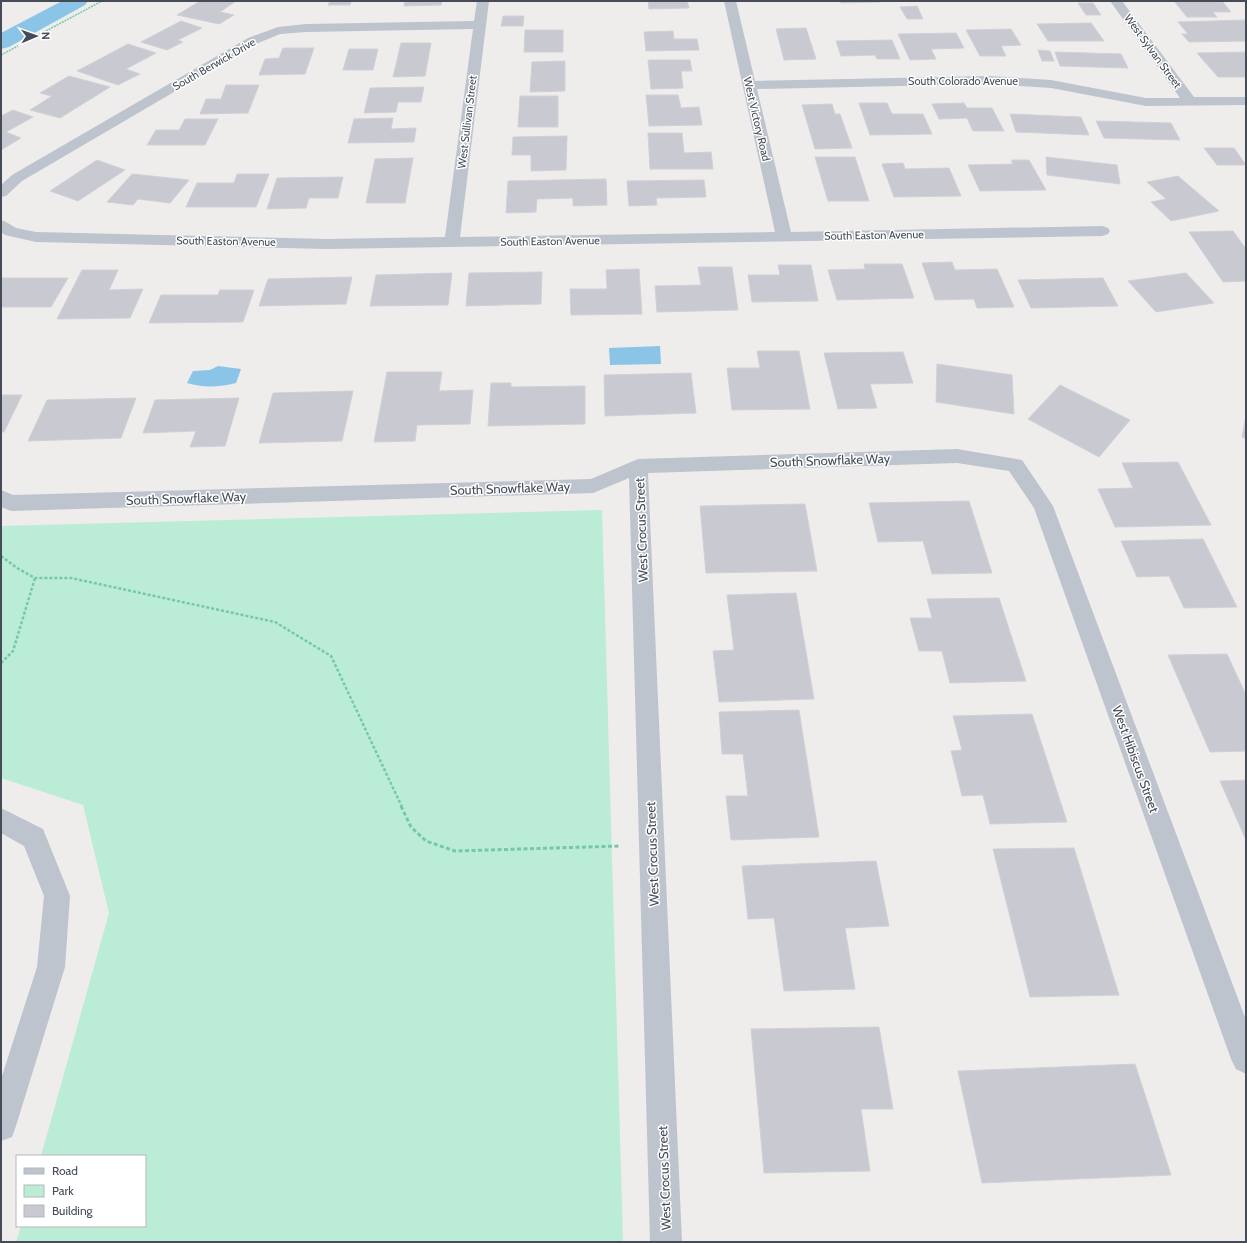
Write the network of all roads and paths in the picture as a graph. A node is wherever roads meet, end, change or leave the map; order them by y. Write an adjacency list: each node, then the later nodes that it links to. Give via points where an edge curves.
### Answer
1 (102, 1): 6 (path)
2 (483, 1): 5 (street, West Sullivan Street)
3 (730, 1): 7 (street, West Victory Road)
4 (1116, 1): 9 (street, West Sylvan Street)
5 (480, 25): 10 (street, South Berwick Drive, via 306,28 278,31 252,41 17,178); 14 (street, West Sullivan Street)
6 (1, 55)
7 (749, 85): 9 (street, South Colorado Avenue, via 990,80 1051,84 1146,102); 13 (street, West Victory Road)
8 (1246, 101): 9 (street, South Colorado Avenue)
9 (1190, 102)
10 (1, 194)
11 (1, 225): 14 (street, South Easton Avenue, via 11,232 36,237 327,244)
12 (1102, 231): 13 (street, South Easton Avenue)
13 (784, 237): 14 (street, South Easton Avenue)
14 (452, 242)
15 (1015, 465): 16 (street, South Snowflake Way, via 957,456); 23 (street, West Hibiscus Street, via 1043,506)
16 (638, 466): 17 (street, South Snowflake Way, via 593,486 11,503); 25 (street, West Crocus Street)
17 (1, 498)
18 (1, 556): 19 (path)
19 (35, 578): 20 (path, via 13,651); 22 (path, via 71,578 275,622 332,656 411,827 426,841 455,850)
20 (1, 663)
21 (1, 820): 24 (street, via 34,838 57,896 51,967)
22 (626, 846)
23 (1246, 1059)
24 (1, 1126)
25 (666, 1242)

